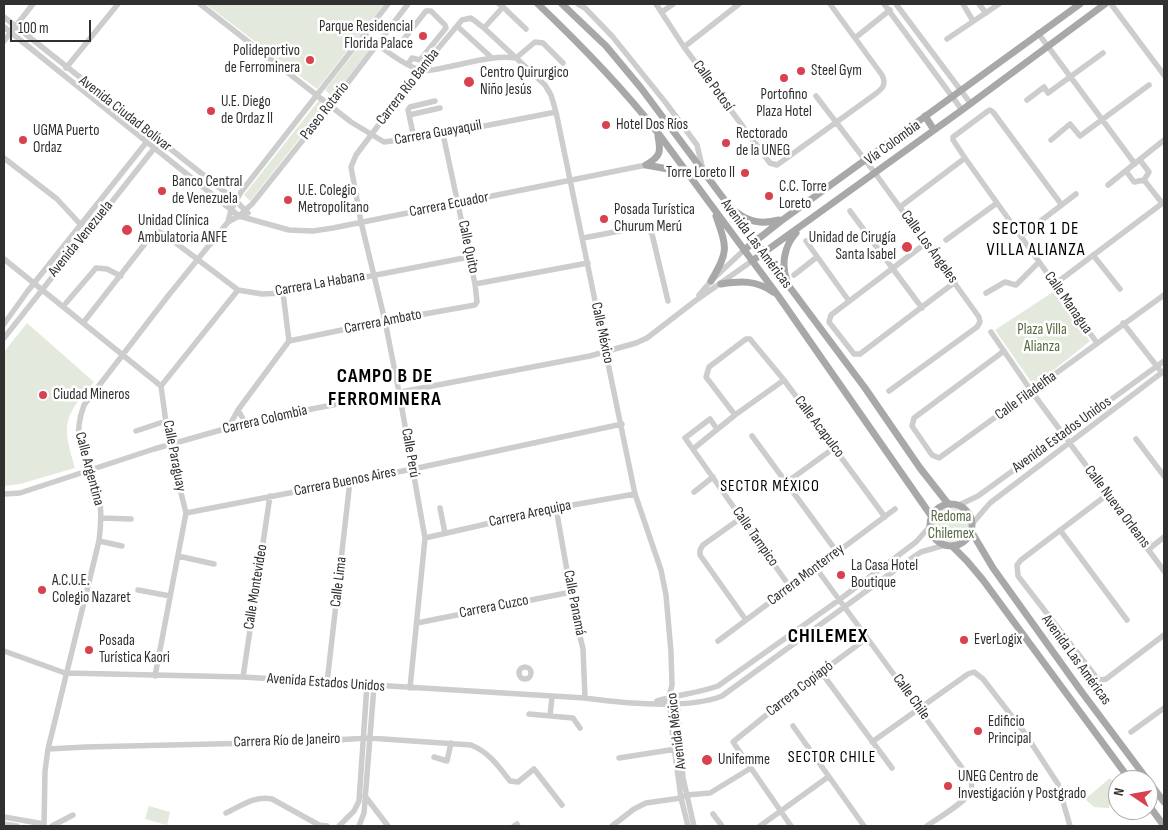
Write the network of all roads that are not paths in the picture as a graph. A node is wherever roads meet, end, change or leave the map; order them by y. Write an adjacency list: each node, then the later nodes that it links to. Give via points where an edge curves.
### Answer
1 (33, 4): 28 (street)
2 (118, 4): 48 (street)
3 (200, 4): 54 (street, Carrera Guayaquil)
4 (388, 4): 35 (street, Paseo Rotario)
5 (408, 4): 39 (street, Paseo Rotario)
6 (538, 4): 69 (main road, Avenida Las Américas, via 603,70)
7 (562, 4): 85 (main road, Avenida Las Américas, via 618,60)
8 (581, 4): 85 (street, Avenida Las Américas, via 612,36 697,145)
9 (656, 4): 23 (street, Calle Potosí)
10 (673, 4): 23 (street)
11 (739, 4): 42 (street)
12 (830, 4): 36 (street)
13 (884, 4): 22 (street)
14 (898, 4): 22 (street); 53 (street)
15 (963, 4): 27 (street)
16 (980, 4): 24 (street)
17 (998, 4): 24 (street)
18 (1080, 4): 34 (main road, Vía Colombia)
19 (1105, 4): 41 (main road, Vía Colombia)
20 (1111, 4): 50 (street)
21 (501, 6): 31 (street); 32 (street)
22 (889, 11): 36 (street); 56 (street)
23 (662, 12): 42 (street, Calle Potosí)
24 (986, 13): 27 (street)
25 (4, 17): 28 (street, Avenida Ciudad Bolívar)
26 (467, 18): 29 (street, Carrera Río Bamba); 31 (street, Calle México)
27 (973, 21): 37 (street)
28 (15, 26): 33 (street); 48 (street, Avenida Ciudad Bolívar)
29 (457, 26): 44 (street); 49 (street, Carrera Río Bamba)
30 (4, 27): 33 (street, Avenida Ciudad Bolívar)
31 (484, 28): 45 (street, Calle México)
32 (526, 29)
33 (10, 32): 38 (street); 76 (street, Avenida Ciudad Bolívar)
34 (1038, 33): 41 (street); 53 (main road, Vía Colombia)
35 (364, 34): 39 (street); 54 (street, Paseo Rotario)
36 (855, 38): 67 (street, via 882,75 884,84)
37 (947, 39)
38 (4, 40)
39 (377, 44): 47 (street); 60 (street, Paseo Rotario)
40 (400, 44): 47 (street, via 426,11 431,10 446,25 420,60 412,58)
41 (1049, 46): 51 (street); 59 (main road, Vía Colombia)
42 (684, 47): 67 (street, Calle Potosí, via 773,165 777,166)
43 (1103, 53): 51 (street)
44 (492, 58): 45 (street); 49 (street)
45 (516, 58): 46 (street, via 539,42); 63 (street, Calle México, via 545,85)
46 (563, 63)
47 (408, 64): 49 (street)
48 (66, 68): 72 (street, Avenida Ciudad Bolívar)
49 (420, 70): 71 (street, Carrera Río Bamba)
50 (1164, 74)
51 (1071, 76): 57 (street, via 1048,93 1044,87); 66 (street)
52 (1149, 85): 66 (street)
53 (961, 90): 56 (main road, Vía Colombia); 59 (street)
54 (317, 95): 60 (street, Carrera Guayaquil); 93 (street, Paseo Rotario)
55 (816, 96): 67 (street, Calle Los Ángeles)
56 (952, 97): 62 (street); 65 (main road, Vía Colombia)
57 (1027, 100)
58 (435, 101): 64 (street, via 410,108)
59 (971, 104): 62 (main road, Vía Colombia)
60 (330, 106): 71 (street, Carrera Guayaquil); 102 (street, Paseo Rotario)
61 (440, 108): 64 (street)
62 (962, 110): 68 (main road, Vía Colombia)
63 (556, 112): 70 (street, Carrera Guayaquil); 90 (street, Calle México)
64 (409, 115): 73 (street)
65 (925, 116): 68 (main road); 81 (main road, Vía Colombia)
66 (1102, 119): 74 (street, via 1080,136 1070,124); 83 (street)
67 (836, 122): 81 (street, Calle Los Ángeles)
68 (934, 130): 87 (main road, Vía Colombia)
69 (658, 133): 84 (main road, via 660,152); 88 (main road, Avenida Las Américas)
70 (443, 134): 73 (street, Carrera Guayaquil); 95 (street, Calle Quito)
71 (370, 135): 73 (street, Carrera Guayaquil, via 384,142); 82 (street, Carrera Río Bamba)
72 (152, 136): 76 (street, Avenida Venezuela); 77 (street, Avenida Ciudad Bolívar)
73 (414, 138)
74 (1050, 140)
75 (1164, 140): 83 (street)
76 (147, 141): 78 (street, Avenida Ciudad Bolívar); 109 (street, Avenida Venezuela)
77 (159, 141): 78 (street, Avenida Venezuela); 93 (street, Avenida Ciudad Bolívar)
78 (154, 147): 101 (street, Avenida Ciudad Bolívar); 139 (street, Avenida Venezuela)
79 (4, 158): 109 (street, via 56,199)
80 (965, 158): 94 (street, Calle Managua); 97 (street, Calle Managua, via 953,137 990,110); 99 (street)
81 (865, 159): 87 (street, Calle Los Ángeles); 105 (main road, Vía Colombia)
82 (352, 161): 108 (street, Calle Perú)
83 (1137, 162): 86 (street); 89 (street, via 1149,172)
84 (646, 165): 88 (main road); 90 (street, Carrera Ecuador)
85 (703, 170): 98 (main road, Avenida Las Américas)
86 (1126, 171): 89 (street, via 1134,182); 91 (street)
87 (875, 173): 99 (street, Calle Los Ángeles); 110 (main road, Vía Colombia)
88 (689, 177): 100 (main road, Avenida Las Américas)
89 (1144, 180): 96 (street)
90 (570, 181): 95 (street, Carrera Ecuador); 112 (street, Calle México)
91 (1108, 184)
92 (1076, 194): 97 (street)
93 (235, 200): 101 (street, Paseo Rotario); 102 (street, Avenida Ciudad Bolívar)
94 (997, 202): 111 (street, Calle Managua); 113 (street)
95 (459, 203): 108 (street, Carrera Ecuador); 120 (street, Calle Quito)
96 (1163, 203): 119 (street)
97 (1061, 204): 111 (street)
98 (728, 205): 105 (main road, via 755,222); 114 (main road, Avenida Las Américas)
99 (900, 207): 116 (street, Calle Los Ángeles)
100 (714, 209): 117 (main road, Avenida Las Américas); 131 (main road, via 725,245 724,257)
101 (231, 210): 104 (street, Avenida Ciudad Bolívar); 107 (street, Calle Argentina)
102 (246, 210): 104 (street, Paseo Rotario); 106 (street)
103 (850, 212): 127 (street)
104 (239, 216): 106 (street, Carrera Ecuador); 107 (street, Calle Argentina)
105 (784, 218): 114 (main road, Vía Colombia)
106 (252, 219): 108 (street, Carrera Ecuador, via 268,226 313,231)
107 (228, 222): 123 (street, Calle Argentina)
108 (362, 222): 128 (street, Calle Perú)
109 (81, 225): 133 (street, Avenida Venezuela)
110 (801, 227): 118 (main road, Vía Colombia); 137 (main road, via 789,243 785,256 784,269)
111 (1023, 234): 125 (street, Calle Managua)
112 (583, 238): 126 (street, Calle México); 145 (street, via 641,227 648,229 652,234)
113 (946, 240)
114 (755, 241): 117 (main road, Vía Colombia); 118 (main road, Avenida Las Américas)
115 (806, 241): 121 (street)
116 (926, 243): 127 (street); 132 (street, Calle Los Ángeles)
117 (744, 250): 124 (main road, Avenida Las Américas); 131 (street, Carrera Colombia)
118 (764, 253): 124 (main road, Vía Colombia); 137 (main road, Avenida Las Américas)
119 (1094, 255): 136 (street); 138 (street)
120 (469, 256): 128 (street, Carrera La Habana); 134 (street, Calle Quito)
121 (817, 257): 129 (street); 147 (street)
122 (4, 259): 133 (street)
123 (198, 260): 130 (street, Carrera La Habana, via 159,232 152,236); 140 (street, Carrera La Habana); 161 (street, Calle Argentina)
124 (752, 261): 135 (street, Carrera Colombia); 144 (main road, Avenida Las Américas)
125 (1039, 262): 136 (street, Calle Managua); 141 (street, via 1016,285 1005,282)
126 (588, 263): 134 (street); 160 (street, Calle México)
127 (892, 268): 147 (street); 150 (street)
128 (375, 275): 142 (street, Carrera La Habana); 151 (street, Calle Perú)
129 (794, 275)
130 (121, 276): 149 (street, via 96,268); 152 (street)
131 (711, 281): 146 (street, Carrera Colombia)
132 (955, 282): 150 (street); 167 (street, Calle Los Ángeles, via 979,317 977,327)
133 (34, 284): 139 (street); 153 (street, Avenida Venezuela)
134 (476, 284): 148 (street, Calle Quito)
135 (721, 284): 144 (main road, via 750,282); 146 (street, Carrera Colombia)
136 (1055, 284): 158 (street, Calle Managua)
137 (789, 286): 196 (main road, Avenida Las Américas)
138 (1120, 289)
139 (41, 290): 152 (street); 156 (street, Avenida Venezuela)
140 (238, 290): 142 (street, Carrera La Habana); 166 (street)
141 (986, 292)
142 (283, 293): 157 (street)
143 (1164, 295): 154 (street, Calle Filadelfia)
144 (779, 297): 203 (main road, Avenida Las Américas)
145 (668, 301)
146 (695, 301): 160 (street, Carrera Colombia, via 648,338)
147 (850, 301): 150 (street, via 829,322 857,355)
148 (477, 302): 151 (street, Carrera Ambato, via 475,305)
149 (66, 303)
150 (922, 308)
151 (385, 321): 157 (street, Carrera Ambato); 168 (street, Calle Perú)
152 (83, 323): 161 (street)
153 (4, 324)
154 (1123, 324): 158 (street, Calle Filadelfia); 163 (street)
155 (991, 332): 159 (street, Calle Nueva Orleans)
156 (4, 338)
157 (289, 340): 170 (street)
158 (1097, 343): 169 (street, Calle Filadelfia)
159 (1004, 351): 169 (street, Calle Nueva Orleans); 169 (street, Calle Filadelfia, via 914,418 912,426 932,455 939,458)
160 (606, 352): 168 (street, Carrera Colombia); 174 (street, Calle México)
161 (123, 354): 166 (street); 186 (street, Calle Argentina, via 84,404 79,418 78,441)
162 (1164, 361): 163 (street, Avenida Estados Unidos)
163 (1157, 366): 164 (street); 178 (street, Avenida Estados Unidos)
164 (1164, 374): 181 (street, Avenida Estados Unidos)
165 (784, 380): 171 (street); 171 (street, Calle Acapulco, via 750,339 746,339 709,367 706,373 706,378); 183 (street, Calle Acapulco)
166 (161, 386): 172 (street, Calle Paraguay)
167 (889, 391)
168 (400, 392): 173 (street, Carrera Colombia); 185 (street, Calle Perú)
169 (1032, 392): 178 (street, Calle Nueva Orleans)
170 (238, 410): 173 (street); 175 (street)
171 (735, 415): 176 (street)
172 (166, 420): 177 (street); 182 (street, Calle Paraguay)
173 (246, 424): 175 (street, Carrera Colombia)
174 (622, 424): 185 (street, Carrera Buenos Aires); 193 (street, Calle México)
175 (228, 428): 182 (street, Carrera Colombia)
176 (717, 429): 184 (street); 184 (street, Calle Tampico, via 710,419 685,438)
177 (136, 431)
178 (1063, 435): 181 (street, Calle Nueva Orleans); 197 (street, Avenida Estados Unidos, via 978,496)
179 (752, 436): 190 (street)
180 (1136, 439): 187 (street)
181 (1069, 443): 194 (street, Calle Nueva Orleans); 208 (street, Avenida Estados Unidos, via 990,503)
182 (169, 445): 186 (street, Carrera Colombia); 201 (street, Calle Paraguay)
183 (834, 448): 190 (street); 202 (street, Calle Acapulco)
184 (693, 449): 188 (street, Calle Tampico)
185 (413, 469): 189 (street, Carrera Buenos Aires); 212 (street, Calle Perú)
186 (91, 470): 192 (street, Carrera Colombia, via 20,493); 204 (street, Calle Argentina)
187 (1164, 476)
188 (713, 478): 191 (street); 205 (street, Calle Tampico)
189 (350, 480): 195 (street, Carrera Buenos Aires); 239 (street, Calle Lima)
190 (787, 482): 217 (street)
191 (694, 492)
192 (4, 494)
193 (636, 494): 199 (street, Carrera Arequipa); 241 (street, Calle México, via 661,570 666,596)
194 (1108, 494): 209 (street); 216 (street, Calle Nueva Orleans)
195 (270, 496): 201 (street, Carrera Buenos Aires); 238 (street, Calle Montevideo)
196 (948, 505): 197 (main road); 203 (main road)
197 (957, 506): 208 (main road, via 967,512)
198 (440, 508): 210 (street)
199 (556, 508): 210 (street, Carrera Arequipa); 224 (street, Calle Panamá)
200 (895, 509): 202 (street, Carrera Monterrey)
201 (186, 513): 218 (street, Calle Paraguay)
202 (885, 517): 217 (street, Carrera Monterrey)
203 (932, 517): 207 (main road)
204 (102, 518): 206 (street); 213 (street, Calle Argentina)
205 (741, 518): 222 (street, Calle Tampico); 228 (street, via 704,545 700,555)
206 (131, 519)
207 (931, 525): 215 (main road, via 934,537); 226 (street, Avenida Estados Unidos, via 916,542)
208 (972, 527): 215 (main road, via 964,542); 266 (main road, Avenida Las Américas, via 993,568)
209 (1060, 530): 229 (street); 231 (street, via 1021,560 1017,565 1018,576 1096,677 1106,679)
210 (445, 533): 212 (street, Carrera Arequipa)
211 (1164, 537): 216 (street)
212 (425, 538): 230 (street, Calle Perú)
213 (99, 541): 214 (street); 236 (street, Calle Argentina)
214 (122, 546)
215 (948, 546): 227 (street, Avenida Estados Unidos, via 921,552); 262 (main road, Avenida Las Américas, via 983,580)
216 (1149, 549): 221 (street, Calle Nueva Orleans)
217 (837, 552): 220 (street, Carrera Monterrey)
218 (178, 556): 219 (street); 225 (street, Calle Paraguay)
219 (214, 564)
220 (816, 568): 222 (street, Carrera Monterrey); 226 (street, Calle Chile)
221 (1164, 572)
222 (790, 587): 228 (street, Carrera Monterrey)
223 (138, 590): 225 (street)
224 (571, 592): 230 (street, Carrera Cuzco); 244 (street, Calle Panamá, via 583,649)
225 (170, 596): 237 (street, Calle Paraguay)
226 (839, 600): 227 (street, Calle Chile); 245 (street, Avenida Estados Unidos, via 718,686)
227 (845, 608): 232 (street, Calle Chile); 245 (street, Avenida Estados Unidos, via 722,696 697,703)
228 (746, 620): 233 (street, Carrera Monterrey)
229 (1127, 620)
230 (417, 623): 242 (street, Calle Perú)
231 (1164, 635)
232 (867, 638): 235 (street, Carrera Copiapó); 246 (street, Calle Chile)
233 (718, 642)
234 (4, 651): 236 (street, Avenida Estados Unidos)
235 (821, 672): 254 (street); 260 (street, Carrera Copiapó, via 733,742)
236 (65, 674): 237 (street, Avenida Estados Unidos); 257 (street, Calle Argentina)
237 (155, 676): 238 (street, Avenida Estados Unidos)
238 (243, 677): 239 (street, Avenida Estados Unidos)
239 (327, 683): 240 (street, Avenida Estados Unidos)
240 (371, 685): 242 (street, Avenida Estados Unidos); 253 (street)
241 (672, 685): 245 (street, Avenida México)
242 (410, 688): 243 (street, Avenida Estados Unidos)
243 (552, 697): 244 (street, Avenida Estados Unidos); 249 (street)
244 (585, 698): 245 (street, Avenida Estados Unidos, via 617,703)
245 (673, 700): 256 (street, Avenida México)
246 (919, 708): 254 (street); 291 (street, Calle Chile, via 972,783 972,789 964,799); 292 (street, via 974,672 984,680 1024,732 1058,784)
247 (1164, 708): 252 (street)
248 (529, 714): 249 (street)
249 (550, 716): 251 (street, via 573,718)
250 (793, 726): 263 (street)
251 (580, 728)
252 (1131, 732)
253 (366, 738): 255 (street, Carrera Río de Janeiro); 257 (street, Carrera Río de Janeiro); 264 (street)
254 (872, 742): 261 (street)
255 (451, 743): 258 (street, via 447,761); 267 (street, Carrera Río de Janeiro, via 481,748 510,782 518,782 534,768)
256 (677, 748): 259 (street); 265 (street, Avenida México)
257 (48, 750): 274 (street, Calle Argentina)
258 (434, 757)
259 (619, 758)
260 (751, 768): 265 (street, via 710,792); 268 (street)
261 (892, 768)
262 (1123, 770)
263 (828, 777): 268 (street); 290 (street)
264 (363, 794): 279 (street, via 354,811); 280 (street, via 364,813); 281 (street)
265 (683, 796): 284 (street, via 646,803); 285 (street, Avenida México); 286 (street, Avenida México)
266 (1164, 802)
267 (562, 805)
268 (781, 812): 288 (street); 289 (street)
269 (226, 813): 277 (street, via 264,797)
270 (713, 814): 287 (street)
271 (73, 815): 276 (street)
272 (4, 816): 274 (street)
273 (4, 824): 275 (street)
274 (44, 825)
275 (16, 826)
276 (52, 826)
277 (320, 826): 278 (street)
278 (326, 826)
279 (339, 826)
280 (359, 826)
281 (388, 826)
282 (514, 826): 283 (street)
283 (518, 826)
284 (612, 826)
285 (688, 826)
286 (694, 826)
287 (722, 826)
288 (760, 826)
289 (791, 826)
290 (864, 826)
291 (927, 826)
292 (1070, 826)

